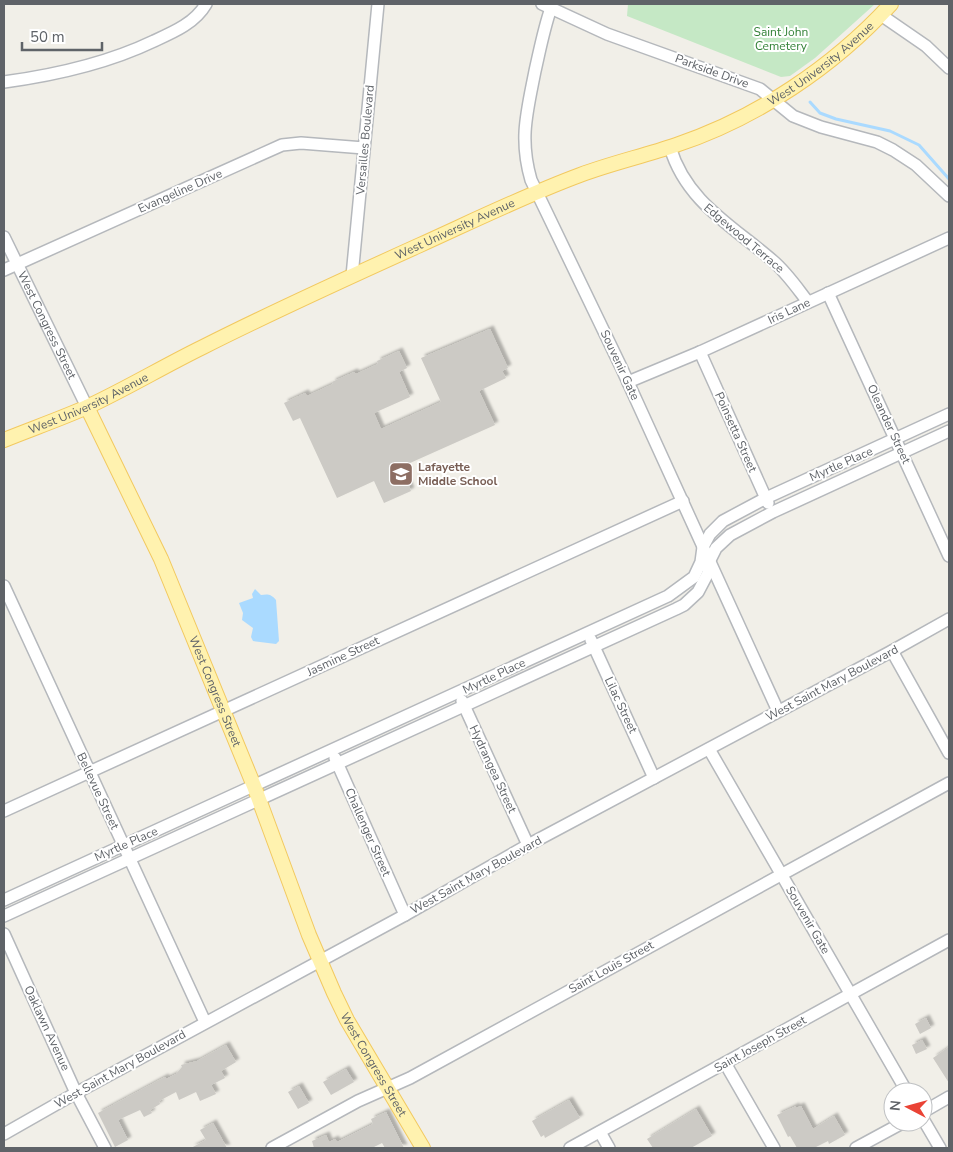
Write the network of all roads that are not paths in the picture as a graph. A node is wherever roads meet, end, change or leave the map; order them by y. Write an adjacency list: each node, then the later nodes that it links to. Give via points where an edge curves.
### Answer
1 (206, 4): 7 (street, via 185,25 132,52 44,76)
2 (378, 4): 10 (street, Versailles Boulevard)
3 (891, 4): 5 (main road, West University Avenue)
4 (546, 6): 8 (street, Parkside Drive, via 607,34 760,89); 11 (street, Souvenir Gate, via 524,132 528,170)
5 (881, 15): 6 (street, via 926,46); 8 (main road, West University Avenue, via 834,58)
6 (949, 68)
7 (4, 82)
8 (772, 99): 9 (main road, West University Avenue, via 711,131); 12 (street, Parkside Drive, via 794,116 820,127 877,142 893,150 916,165)
9 (670, 147): 11 (main road, West University Avenue, via 614,162); 19 (street, Edgewood Terrace, via 677,166 698,198 779,266)
10 (364, 148): 15 (street, Evangeline Drive, via 302,143 282,145); 17 (street, Versailles Boulevard)
11 (538, 192): 17 (main road, West University Avenue); 21 (street, Souvenir Gate)
12 (949, 196)
13 (4, 237): 15 (street, West Congress Street)
14 (949, 238): 18 (street, Iris Lane)
15 (18, 264): 16 (street, Evangeline Drive); 22 (street, West Congress Street)
16 (4, 270)
17 (352, 276): 22 (main road, West University Avenue)
18 (828, 293): 19 (street, Iris Lane); 25 (street, Oleander Street)
19 (808, 302): 20 (street, Iris Lane)
20 (700, 352): 21 (street, Iris Lane); 28 (street, Poinsetta Street)
21 (628, 382): 29 (street, Souvenir Gate)
22 (87, 406): 26 (main road, West University Avenue); 42 (main road, West Congress Street, via 161,559)
23 (949, 414): 25 (street, Myrtle Place)
24 (949, 431): 27 (street, Myrtle Place)
25 (896, 439): 27 (street, Oleander Street); 28 (street, Myrtle Place)
26 (4, 440)
27 (902, 453): 30 (street, Myrtle Place); 32 (street, Oleander Street)
28 (766, 498): 30 (street, Poinsetta Street); 31 (street, Myrtle Place, via 722,521)
29 (683, 501): 31 (street, Souvenir Gate); 42 (street, Jasmine Street)
30 (773, 512): 33 (street, Myrtle Place, via 730,535 716,548)
31 (703, 547): 33 (street, Souvenir Gate); 36 (street, Myrtle Place, via 694,577 676,591)
32 (949, 556)
33 (709, 562): 37 (street, Myrtle Place, via 704,582 684,605); 41 (street, Souvenir Gate)
34 (4, 586): 47 (street, Bellevue Street)
35 (949, 619): 38 (street, West Saint Mary Boulevard)
36 (587, 632): 37 (street, Lilac Street); 39 (street, Myrtle Place)
37 (594, 646): 40 (street, Myrtle Place); 48 (street, Lilac Street)
38 (892, 651): 41 (street, West Saint Mary Boulevard); 45 (street)
39 (458, 692): 40 (street, Hydrangea Street); 44 (street, Myrtle Place)
40 (464, 706): 46 (street, Myrtle Place); 53 (street, Hydrangea Street)
41 (778, 711): 43 (street, West Saint Mary Boulevard)
42 (223, 712): 47 (street, Jasmine Street); 50 (main road, West Congress Street)
43 (709, 749): 48 (street, West Saint Mary Boulevard); 55 (street, Souvenir Gate)
44 (331, 750): 46 (street, Challenger Street); 50 (street, Myrtle Place)
45 (949, 753)
46 (338, 764): 50 (street, Myrtle Place); 57 (street, Challenger Street)
47 (89, 772): 51 (street, Jasmine Street); 52 (street, Bellevue Street)
48 (654, 778): 53 (street, West Saint Mary Boulevard)
49 (949, 783): 55 (street, Saint Louis Street)
50 (256, 793): 52 (street, Myrtle Place); 54 (street, Myrtle Place); 61 (main road, West Congress Street)
51 (4, 811)
52 (123, 845): 54 (street, Bellevue Street); 56 (street, Myrtle Place)
53 (528, 845): 57 (street, West Saint Mary Boulevard)
54 (129, 858): 58 (street, Myrtle Place); 63 (street, Bellevue Street)
55 (782, 874): 62 (street, Souvenir Gate); 66 (street, Saint Louis Street)
56 (4, 900)
57 (405, 915): 61 (street, West Saint Mary Boulevard)
58 (4, 916)
59 (4, 934): 67 (street, Oaklawn Avenue)
60 (949, 940): 62 (street, Saint Joseph Street)
61 (320, 961): 63 (street, West Saint Mary Boulevard); 66 (main road, West Congress Street, via 347,1020)
62 (850, 994): 64 (street, Saint Joseph Street); 65 (street, Souvenir Gate)
63 (205, 1022): 67 (street, West Saint Mary Boulevard)
64 (726, 1063): 70 (street, Saint Joseph Street); 79 (street)
65 (901, 1082)
66 (388, 1088): 75 (street, Saint Louis Street); 76 (main road, West Congress Street)
67 (76, 1093): 73 (street, West Saint Mary Boulevard); 74 (street, Oaklawn Avenue)
68 (949, 1097): 69 (street)
69 (933, 1106)
70 (600, 1132): 77 (street, Saint Joseph Street); 78 (street)
71 (886, 1132): 80 (street)
72 (931, 1132): 81 (street)
73 (4, 1134)
74 (105, 1148)
75 (272, 1148)
76 (423, 1148)
77 (570, 1148)
78 (609, 1148)
79 (774, 1148)
80 (856, 1148)
81 (940, 1148)

